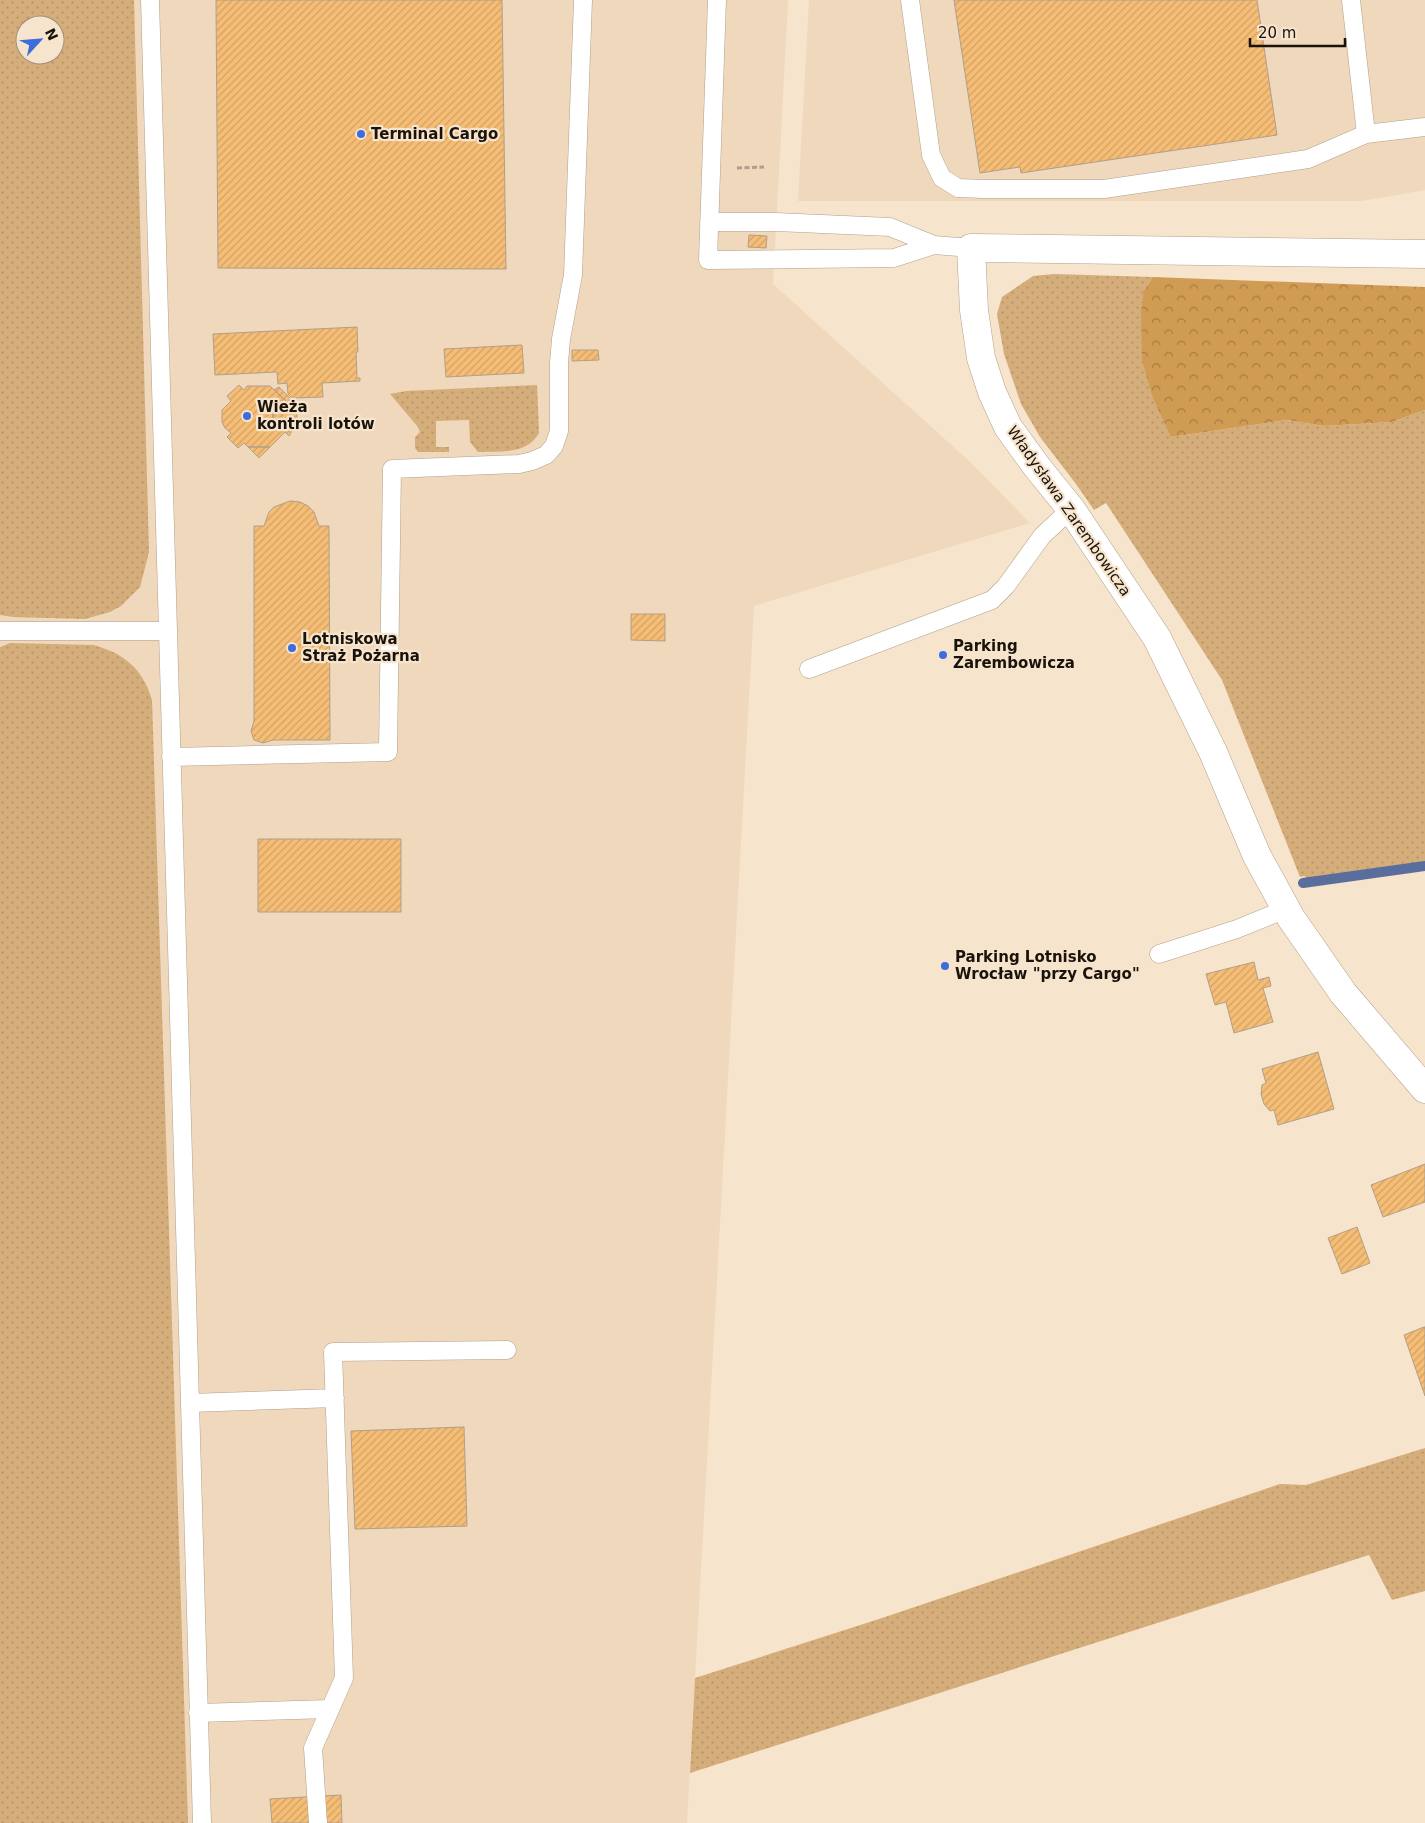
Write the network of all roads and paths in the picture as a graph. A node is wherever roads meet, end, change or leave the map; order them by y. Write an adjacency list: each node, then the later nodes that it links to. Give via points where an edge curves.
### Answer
1 (150, 0): 14 (lane)
2 (582, 0): 16 (lane, via 573,275 561,339 559,431 554,446 546,455 519,464 392,469 388,752)
3 (717, 0): 8 (lane)
4 (910, 0): 7 (lane, via 931,155 942,178 958,188 1104,189 1308,159)
5 (1352, 0): 7 (lane)
6 (1425, 126): 7 (lane)
7 (1366, 134)
8 (709, 222): 9 (lane, via 890,227); 9 (lane, via 708,260 894,258)
9 (934, 245): 10 (lane)
10 (971, 248): 11 (street); 12 (street, Władysława Zarembowicza, via 974,310 981,358 992,392 1008,427)
11 (1425, 254)
12 (1071, 509): 15 (lane, via 1042,536 992,600); 17 (street, Władysława Zarembowicza, via 1157,638 1213,752 1257,856)
13 (0, 631): 14 (lane)
14 (167, 631): 16 (lane)
15 (809, 669)
16 (171, 756): 22 (lane)
17 (1286, 909): 18 (lane, via 1238,929); 19 (street, Władysława Zarembowicza, via 1343,993)
18 (1159, 954)
19 (1425, 1089)
20 (507, 1350): 21 (lane, via 333,1352)
21 (334, 1398): 22 (lane); 23 (lane, via 344,1678)
22 (190, 1403): 24 (lane)
23 (330, 1709): 24 (lane); 26 (lane, via 313,1748)
24 (198, 1713): 25 (lane)
25 (202, 1823)
26 (318, 1823)

